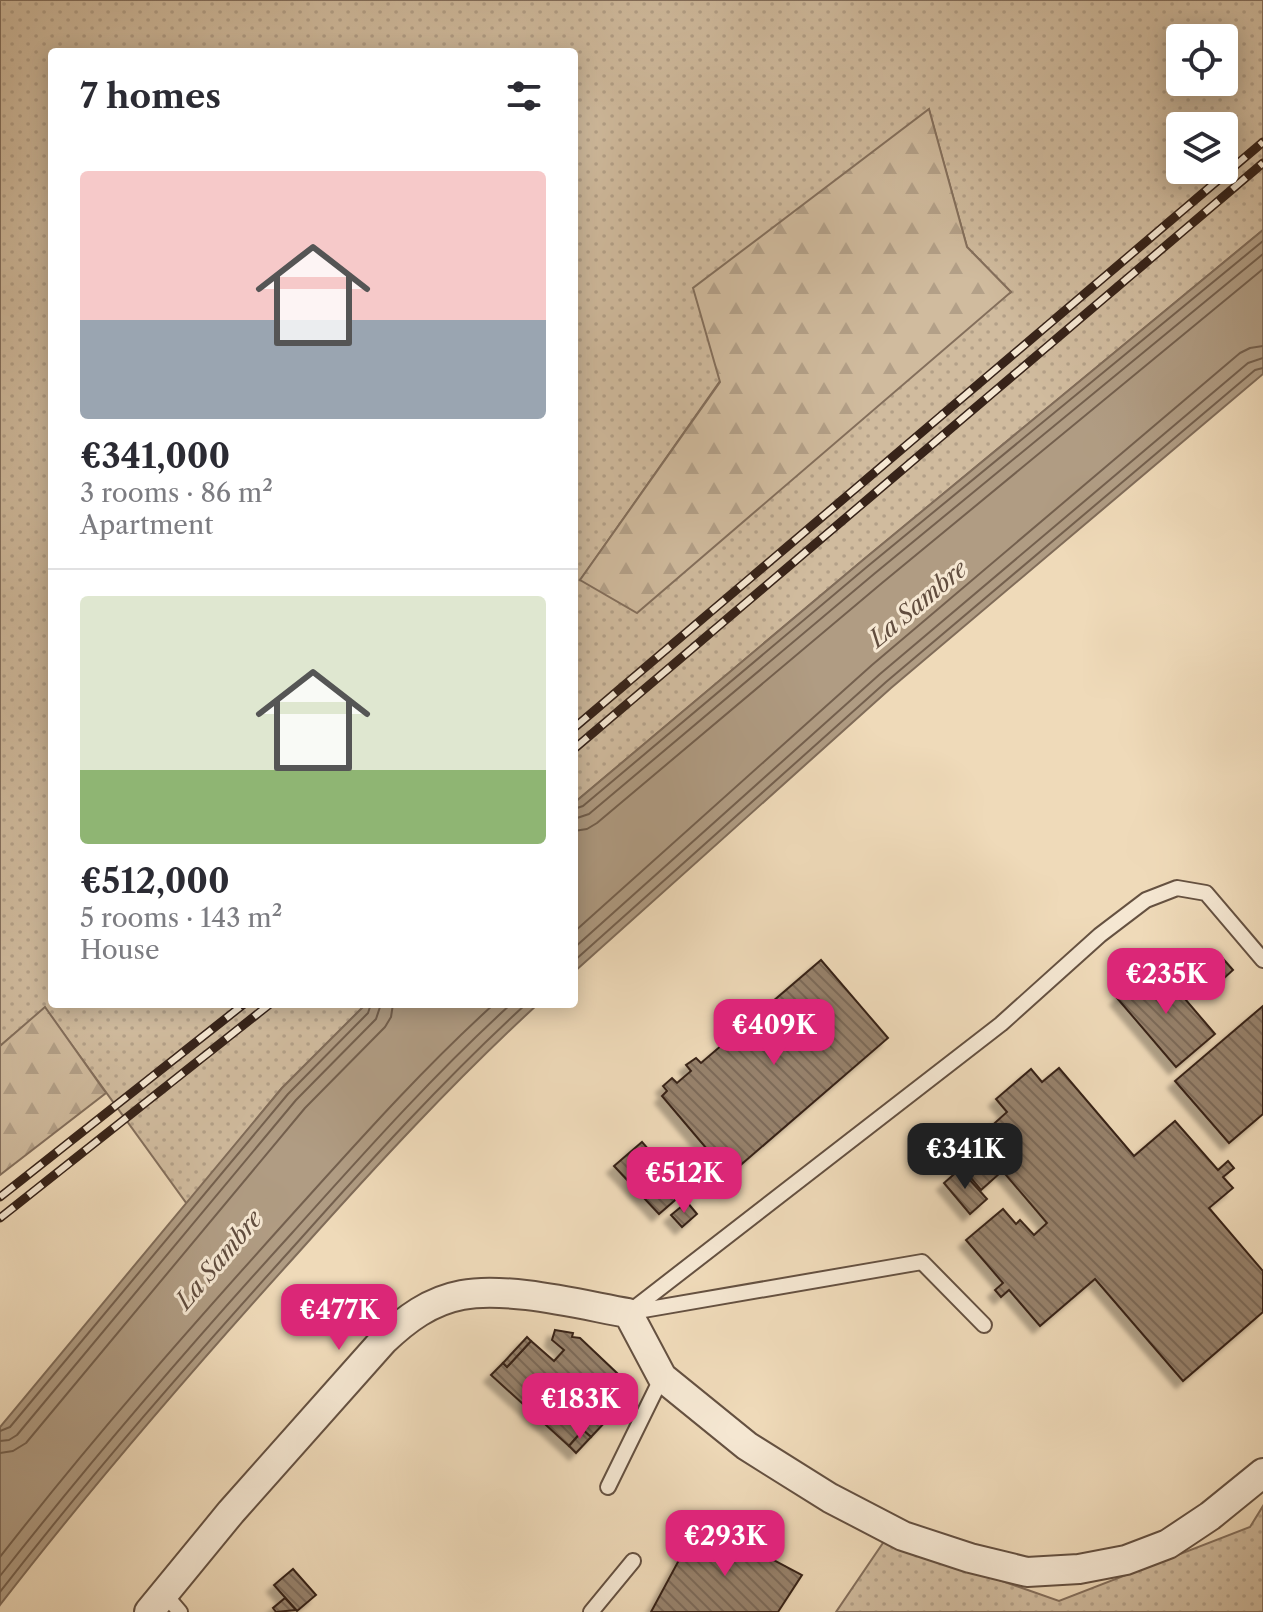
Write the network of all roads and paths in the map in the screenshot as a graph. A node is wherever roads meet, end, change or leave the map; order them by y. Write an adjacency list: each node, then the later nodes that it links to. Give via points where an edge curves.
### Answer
1 (1263, 960): 2 (lane, via 1206,893 1177,888 1146,900 1001,1024)
2 (628, 1313): 3 (lane, via 922,1262); 4 (street); 8 (street, via 492,1293 464,1294 420,1311 383,1341)
3 (984, 1325)
4 (662, 1377): 5 (street, via 747,1446 830,1498 903,1536 1027,1572 1126,1560 1168,1544); 6 (lane)
5 (1263, 1473)
6 (608, 1487)
7 (633, 1561): 9 (lane)
8 (164, 1605)
9 (591, 1612)

